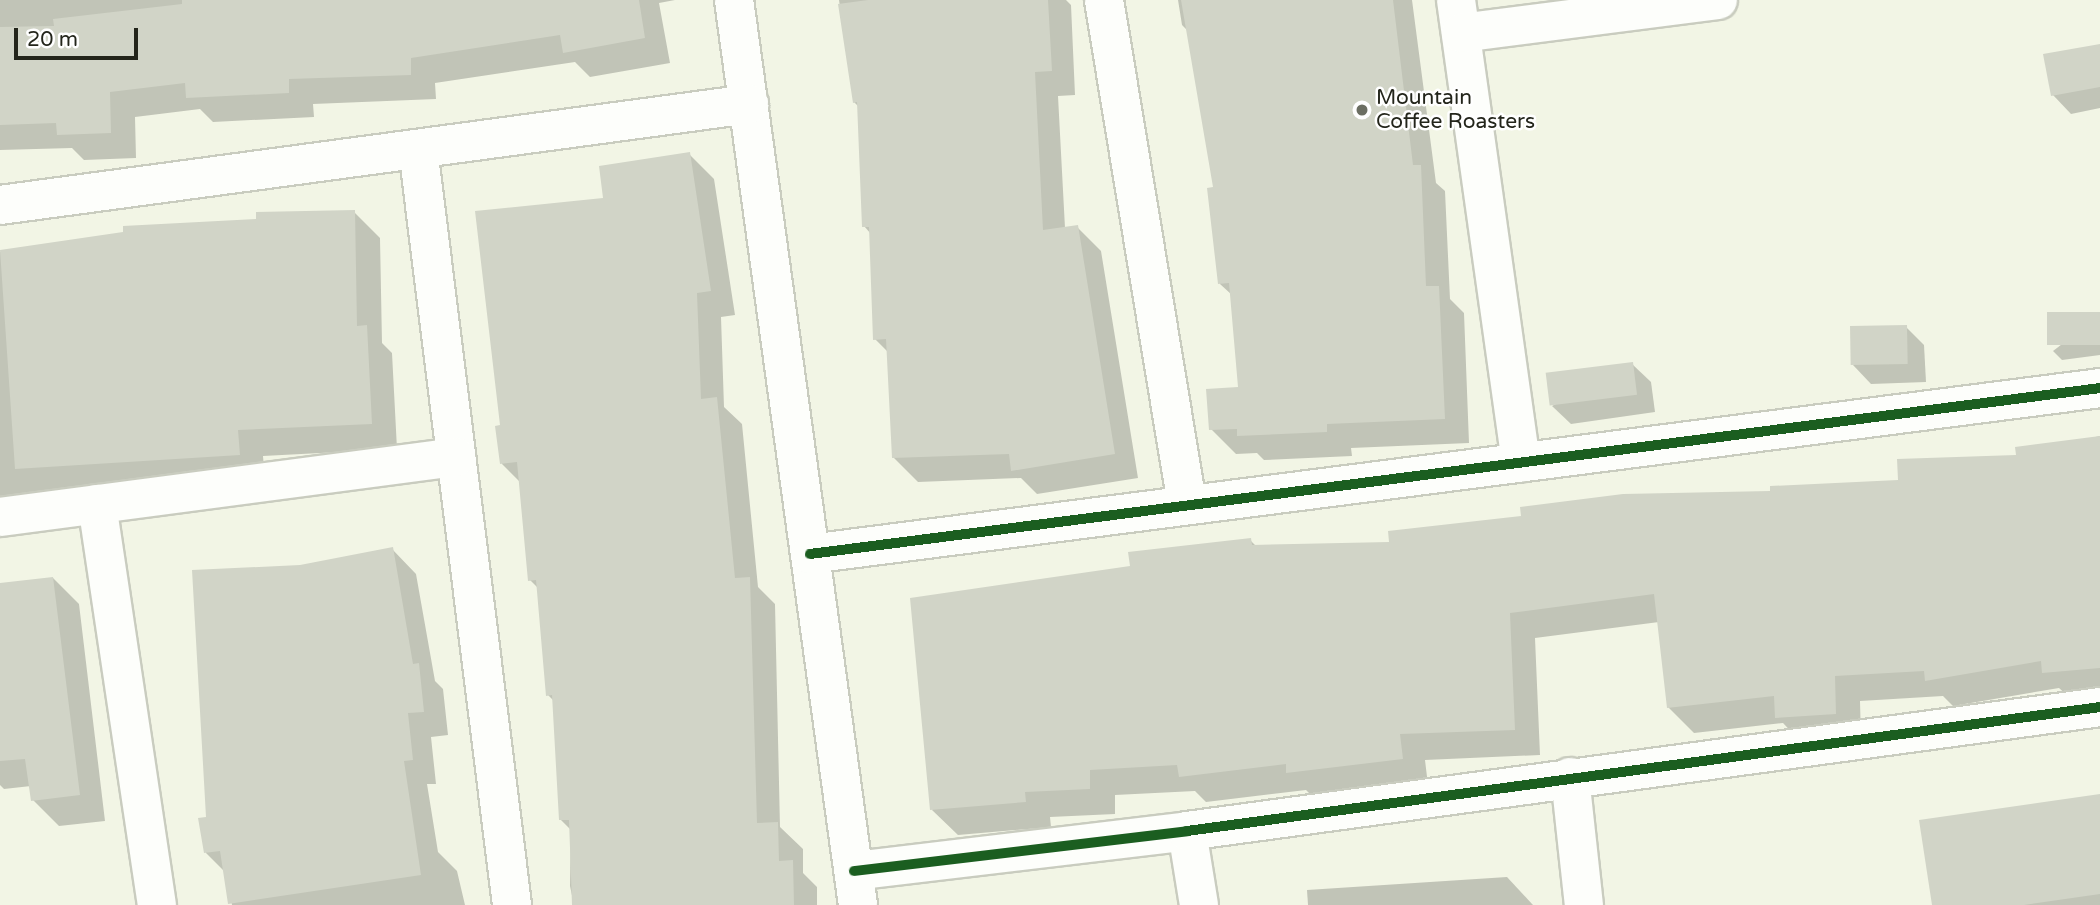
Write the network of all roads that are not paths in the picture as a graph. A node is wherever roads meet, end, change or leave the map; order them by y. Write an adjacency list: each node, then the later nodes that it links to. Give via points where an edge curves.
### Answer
1 (734, 0): 5 (street)
2 (1104, 0): 12 (street)
3 (1718, 0): 4 (street)
4 (1458, 17): 10 (street)
5 (749, 104): 6 (street); 14 (street)
6 (418, 149): 7 (street); 9 (street)
7 (0, 205)
8 (2100, 388): 10 (street)
9 (456, 457): 11 (street); 20 (street)
10 (1521, 462): 12 (street)
11 (97, 504): 13 (street); 19 (street)
12 (1187, 504): 14 (street)
13 (0, 517)
14 (810, 554): 18 (street)
15 (2100, 707): 16 (street)
16 (1570, 777): 17 (street); 22 (street)
17 (1187, 831): 18 (street); 21 (street)
18 (856, 888)
19 (157, 905)
20 (512, 905)
21 (1199, 905)
22 (1584, 905)

